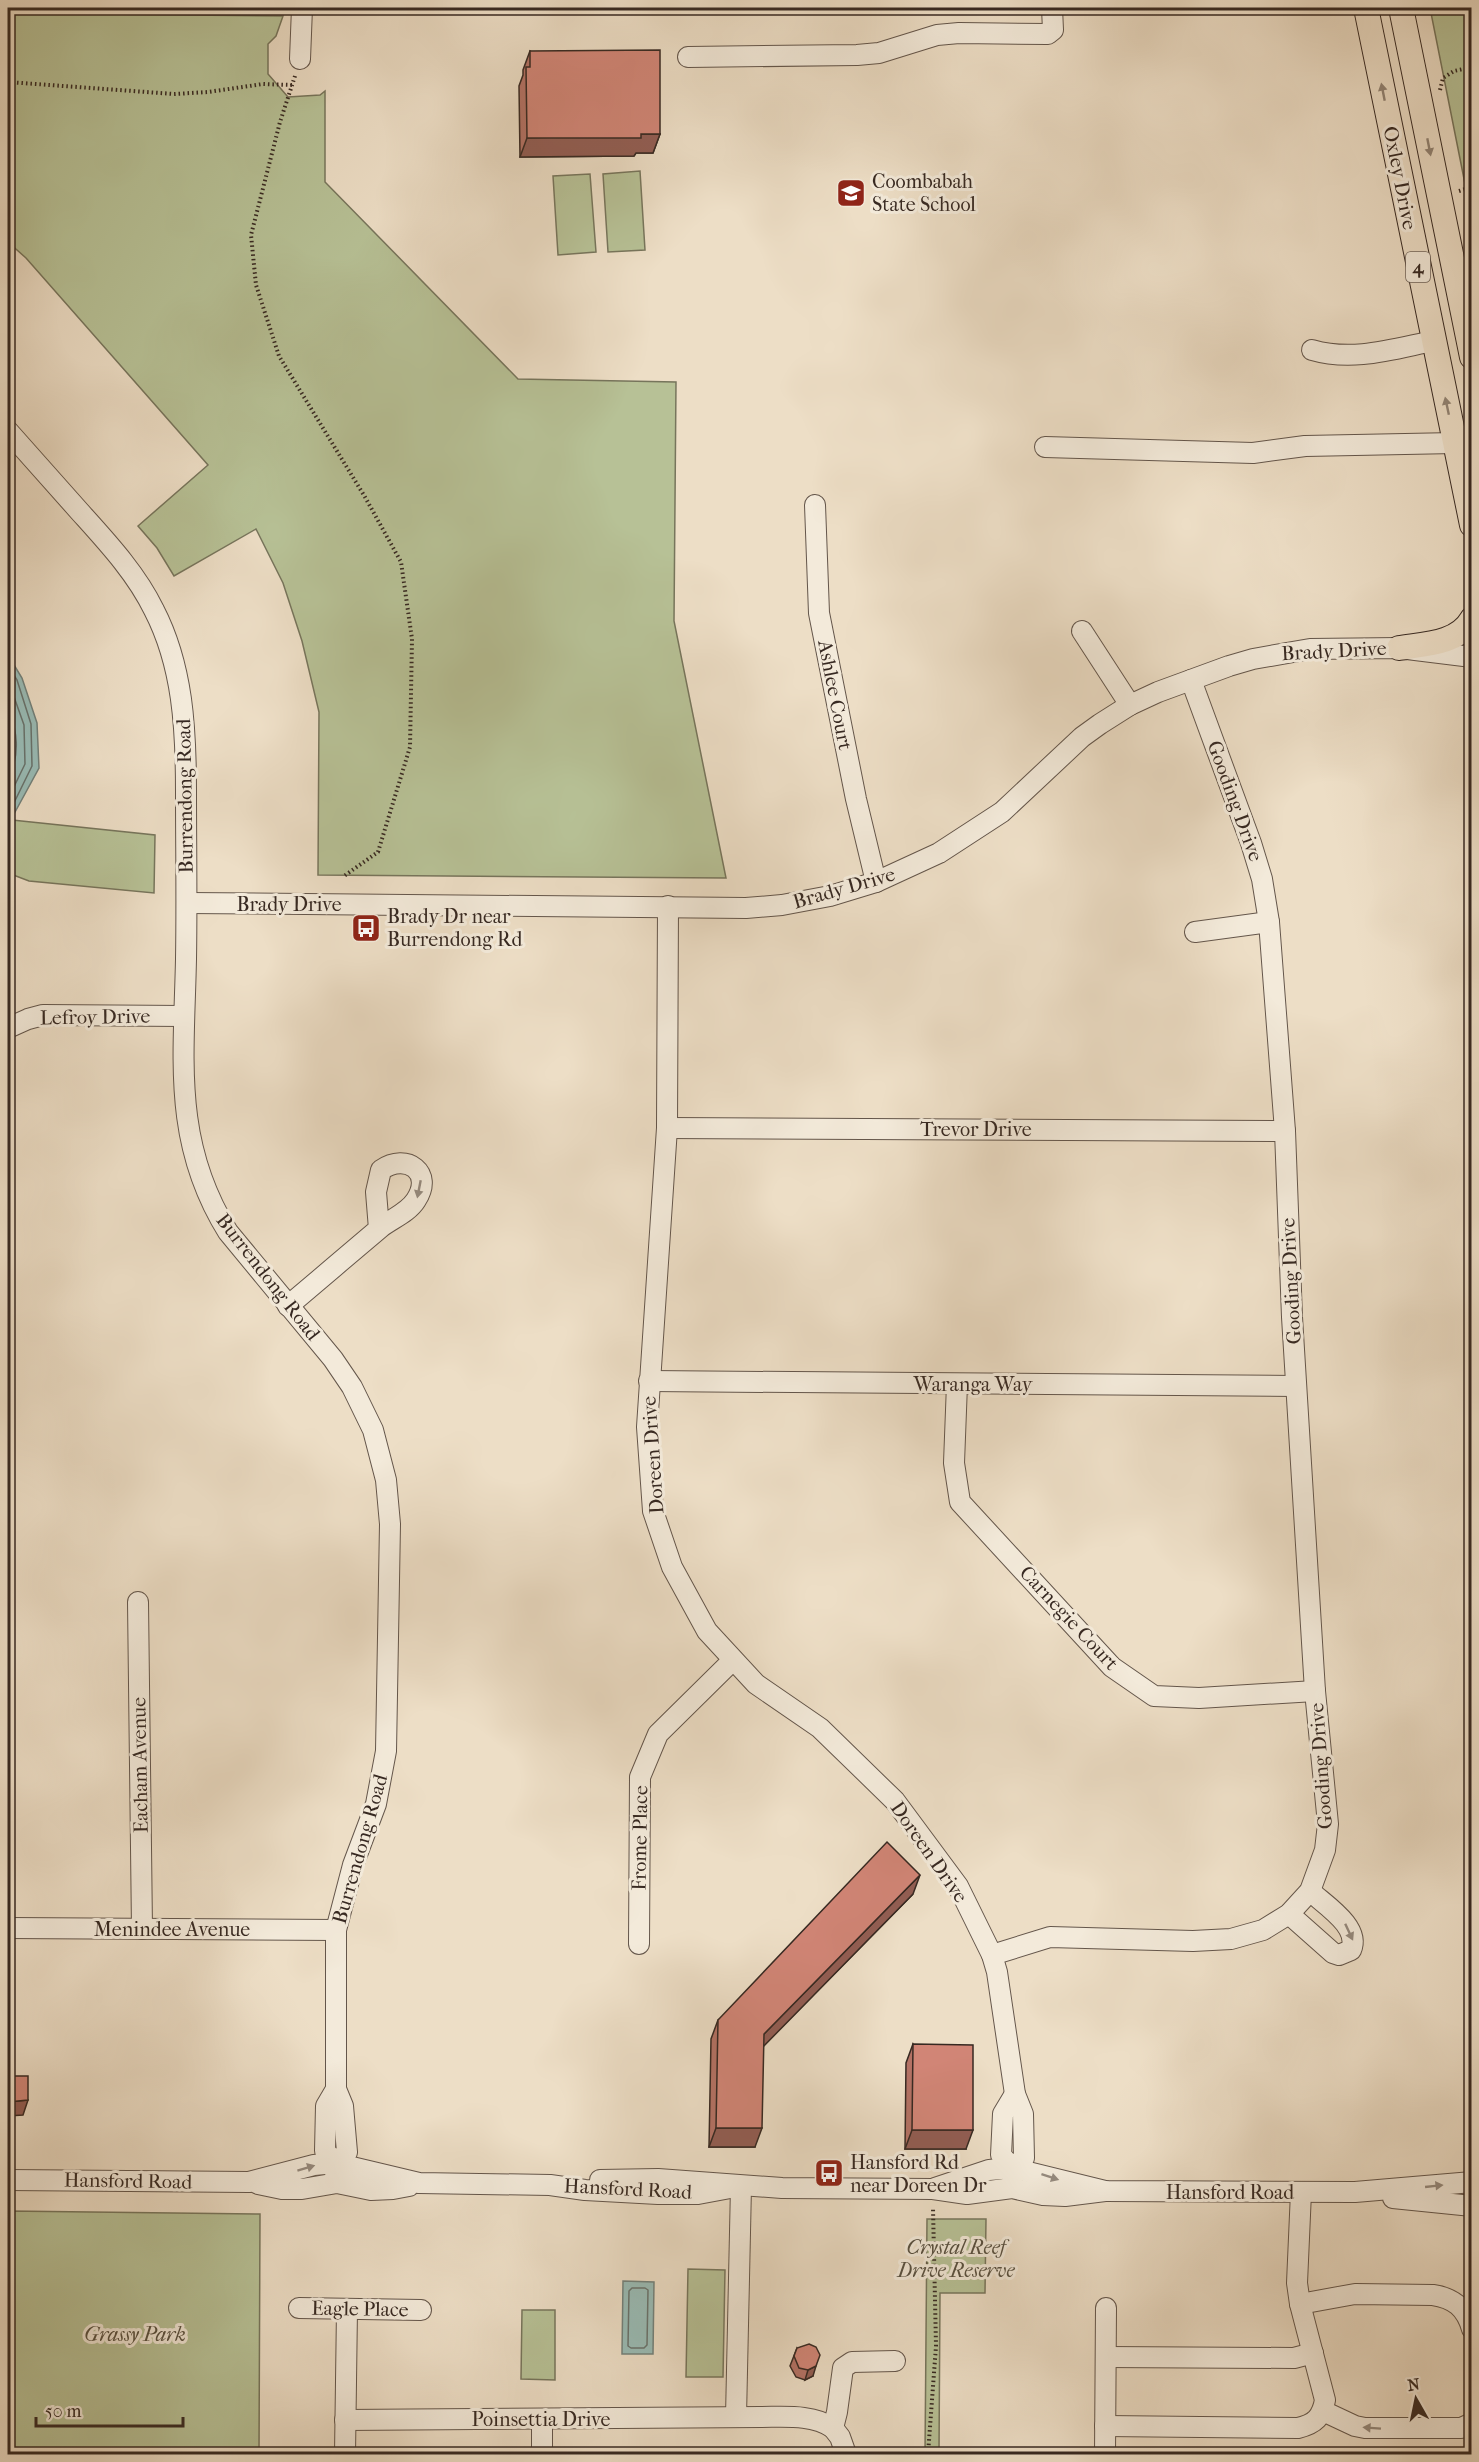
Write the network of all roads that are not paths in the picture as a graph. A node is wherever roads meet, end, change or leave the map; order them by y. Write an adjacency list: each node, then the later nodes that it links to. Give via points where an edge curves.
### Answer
1 (302, 8): 6 (street)
2 (1366, 8): 7 (main road, Oxley Drive / 4, one-way to 2)
3 (1401, 8): 9 (main road, Oxley Drive / 4, one-way to 9)
4 (1052, 9): 5 (street, via 1053,30 1048,34 937,34 879,53 857,55)
5 (688, 57)
6 (300, 59)
7 (1433, 341): 8 (street, via 1338,356); 11 (main road, Oxley Drive / 4, one-way to 7)
8 (1312, 350)
9 (1472, 357)
10 (8, 431): 22 (street, Burrendong Road, via 118,555 154,609 176,668 186,729)
11 (1455, 443): 12 (street, via 1305,446 1253,453); 14 (main road, Oxley Drive / 4)
12 (1045, 447)
13 (815, 505): 21 (street, Ashlee Court, via 819,614)
14 (1472, 525)
15 (1472, 619): 17 (main road, via 1447,640)
16 (1082, 631): 20 (street)
17 (1399, 648): 18 (street, Brady Drive); 19 (street, Brady Drive, via 1282,653)
18 (1472, 657)
19 (1191, 680): 20 (street, Brady Drive); 24 (street, Gooding Drive, via 1251,843)
20 (1130, 705): 21 (street, Brady Drive, via 1082,737 1002,812 974,832)
21 (876, 882): 23 (street, Brady Drive, via 782,906)
22 (187, 903): 23 (street, Brady Drive); 26 (street, Burrendong Road)
23 (668, 906): 28 (street, Doreen Drive)
24 (1269, 922): 25 (street); 29 (street, Gooding Drive)
25 (1195, 932)
26 (184, 1016): 27 (street, Lefroy Drive, via 43,1015); 31 (street, Burrendong Road, via 187,1129 202,1182 228,1232)
27 (8, 1028)
28 (667, 1128): 29 (street, Trevor Drive); 32 (street, Doreen Drive)
29 (1285, 1131): 34 (street, Gooding Drive)
30 (379, 1229): 31 (street)
31 (288, 1306): 42 (street, Burrendong Road, via 333,1359 363,1407 382,1459 388,1502 386,1751 376,1804 353,1865)
32 (649, 1381): 33 (street, Waranga Way); 36 (street, Doreen Drive, via 647,1427 653,1510 672,1567 707,1632)
33 (957, 1384): 34 (street, Waranga Way); 37 (street, Carnegie Court, via 954,1463 960,1502 1112,1667 1154,1696 1199,1698)
34 (1296, 1386): 37 (street, Gooding Drive)
35 (138, 1602): 41 (street, Eacham Avenue)
36 (733, 1660): 43 (street, Frome Place, via 658,1734 640,1777); 44 (street, Doreen Drive, via 756,1684 820,1728 895,1802 958,1886)
37 (1315, 1691): 38 (street, Gooding Drive, via 1328,1824 1325,1850)
38 (1310, 1891): 39 (street, Gooding Drive); 39 (street, one-way to 39, via 1351,1931 1351,1950 1333,1953)
39 (1289, 1914): 44 (street, Gooding Drive, via 1263,1930 1231,1939 1050,1937)
40 (8, 1928): 41 (street, Menindee Avenue)
41 (142, 1929): 42 (street, Menindee Avenue)
42 (336, 1930): 45 (street, Burrendong Road, via 336,2088 326,2106 325,2151)
43 (639, 1944)
44 (992, 1955): 46 (street, Doreen Drive, via 1015,2094 1003,2114 1001,2155)
45 (335, 2163): 48 (street, Hansford Road, one-way to 45); 50 (street, Burrendong Road); 51 (street, Hansford Road)
46 (1012, 2168): 53 (street, Doreen Drive); 54 (street, Hansford Road, via 989,2170); 55 (street, Hansford Road, one-way to 55)
47 (8, 2180): 48 (street, Hansford Road)
48 (249, 2182): 50 (street, Hansford Road, via 282,2189)
49 (1472, 2182): 57 (street, Hansford Road, one-way to 49)
50 (334, 2183): 51 (street, Hansford Road, via 371,2190)
51 (419, 2184): 52 (street, Hansford Road, via 550,2186 658,2194 698,2194)
52 (741, 2186): 54 (street, Hansford Road); 69 (street)
53 (1012, 2188): 54 (street, Hansford Road, via 967,2194); 55 (street, Hansford Road, via 1065,2196)
54 (933, 2189)
55 (1105, 2191): 56 (street, Hansford Road)
56 (1301, 2192): 57 (street, Hansford Road); 59 (street, via 1297,2271)
57 (1355, 2192): 58 (street, Hansford Road)
58 (1472, 2206)
59 (1300, 2304): 64 (street, via 1355,2294 1442,2296 1462,2309); 65 (street)
60 (299, 2308): 62 (street, Eagle Place)
61 (1106, 2308): 66 (street)
62 (347, 2309): 63 (street, Eagle Place); 71 (street)
63 (421, 2310)
64 (1472, 2329)
65 (1313, 2353): 66 (street, via 1294,2358); 68 (street, via 1324,2392)
66 (1106, 2357): 73 (street)
67 (895, 2361): 74 (street, via 846,2364)
68 (1323, 2411): 72 (street, one-way to 68, via 1461,2428 1365,2428); 73 (street, via 1316,2421 1298,2428)
69 (736, 2417): 70 (street, Poinsettia Drive); 74 (street, Poinsettia Drive, via 814,2419)
70 (542, 2419): 71 (street, Poinsettia Drive); 76 (street)
71 (345, 2420): 75 (street)
72 (1471, 2424)
73 (1105, 2426): 78 (street)
74 (833, 2428): 77 (street)
75 (345, 2454)
76 (542, 2454)
77 (846, 2454)
78 (1105, 2454)

